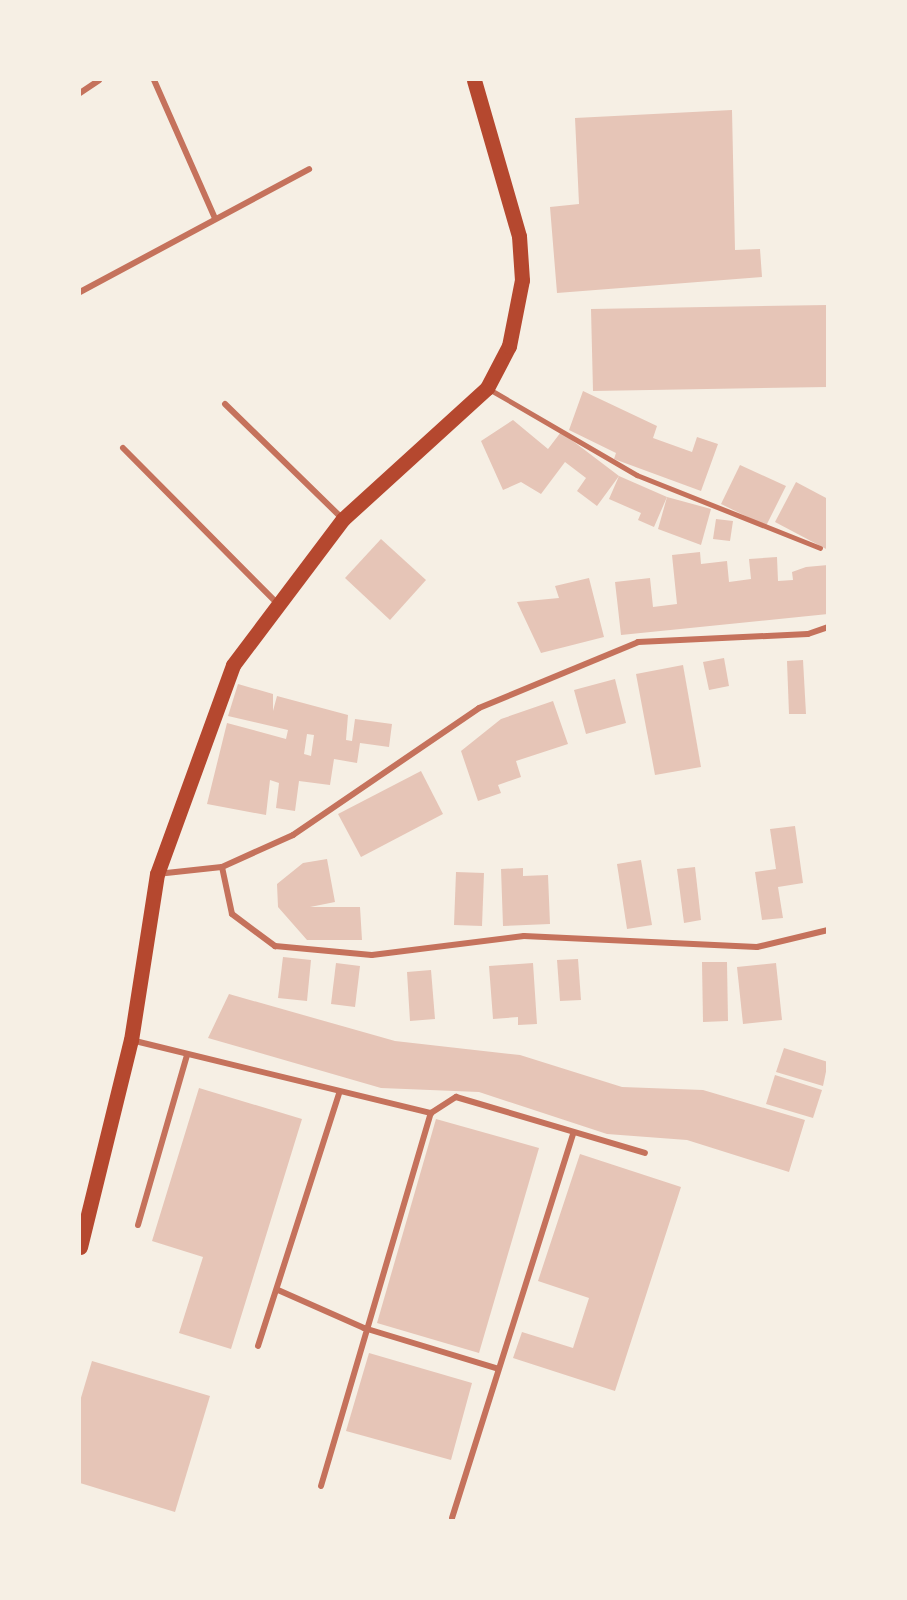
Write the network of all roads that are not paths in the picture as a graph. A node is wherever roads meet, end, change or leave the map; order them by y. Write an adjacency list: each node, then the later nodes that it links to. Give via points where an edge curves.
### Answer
1 (99, 80): 4 (street)
2 (154, 80): 6 (street)
3 (474, 80): 8 (main road, via 519,236 522,279 509,346)
4 (80, 93)
5 (309, 169): 6 (street)
6 (215, 218): 7 (street)
7 (80, 292)
8 (487, 388): 11 (main road); 12 (lane, via 637,475)
9 (225, 404): 11 (street)
10 (123, 448): 13 (street)
11 (343, 519): 13 (main road)
12 (820, 548)
13 (279, 604): 16 (main road, via 232,665)
14 (828, 627): 15 (street, via 808,634 638,642 479,708 293,835)
15 (222, 867): 16 (street); 17 (street, via 232,914 275,946 372,955 524,936 757,947)
16 (157, 874): 18 (main road)
17 (828, 930)
18 (130, 1040): 19 (street); 25 (main road)
19 (188, 1055): 20 (street); 24 (street)
20 (339, 1094): 21 (street); 26 (street)
21 (432, 1113): 22 (street, via 456,1097); 27 (street)
22 (573, 1134): 23 (street); 29 (street)
23 (645, 1153)
24 (138, 1225)
25 (80, 1246)
26 (278, 1290): 27 (street); 28 (street)
27 (364, 1328): 29 (street); 30 (street)
28 (258, 1346)
29 (496, 1368): 31 (street)
30 (321, 1486)
31 (452, 1518)

